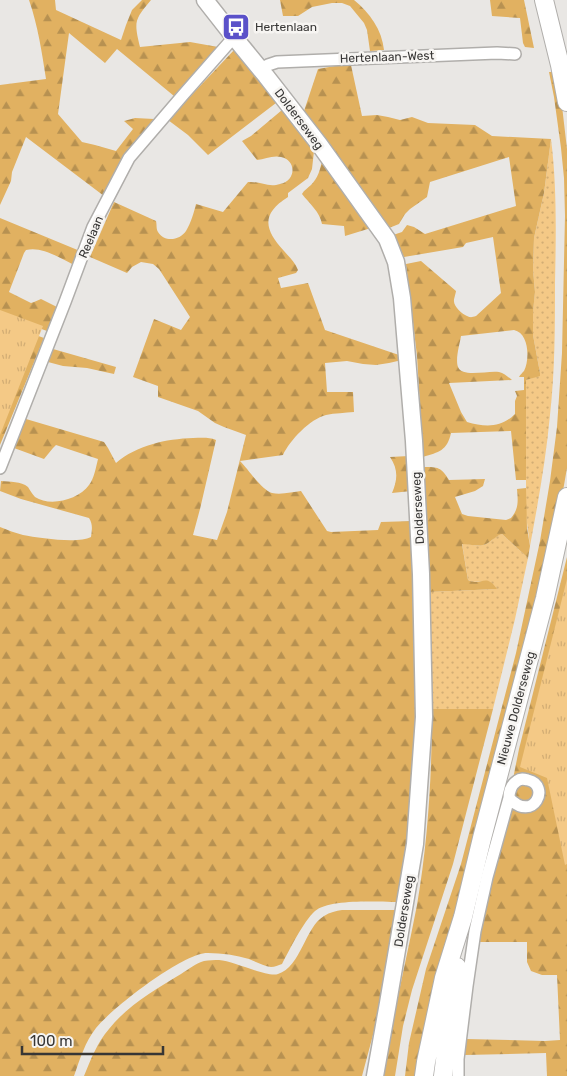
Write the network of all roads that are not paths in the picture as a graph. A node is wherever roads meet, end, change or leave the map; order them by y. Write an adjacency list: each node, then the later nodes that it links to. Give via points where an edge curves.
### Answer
1 (205, 0): 3 (main road, Dolderseweg)
2 (544, 0): 6 (main road)
3 (234, 37): 5 (main road, Dolderseweg); 7 (street, Reelaan, via 129,158 93,227)
4 (515, 54): 5 (street, Hertenlaan-West, via 277,62)
5 (261, 69): 11 (main road, Dolderseweg, via 387,239 396,262 402,298 421,574 424,717 415,844)
6 (567, 102)
7 (0, 468)
8 (567, 497): 10 (main road, Nieuwe Dolderseweg, via 545,598)
9 (509, 798): 14 (street, via 475,931 466,986)
10 (463, 917): 12 (main road, Nieuwe Dolderseweg, via 444,978); 13 (main road, Nieuwe Dolderseweg)
11 (375, 1076)
12 (424, 1076)
13 (443, 1076)
14 (458, 1076)

